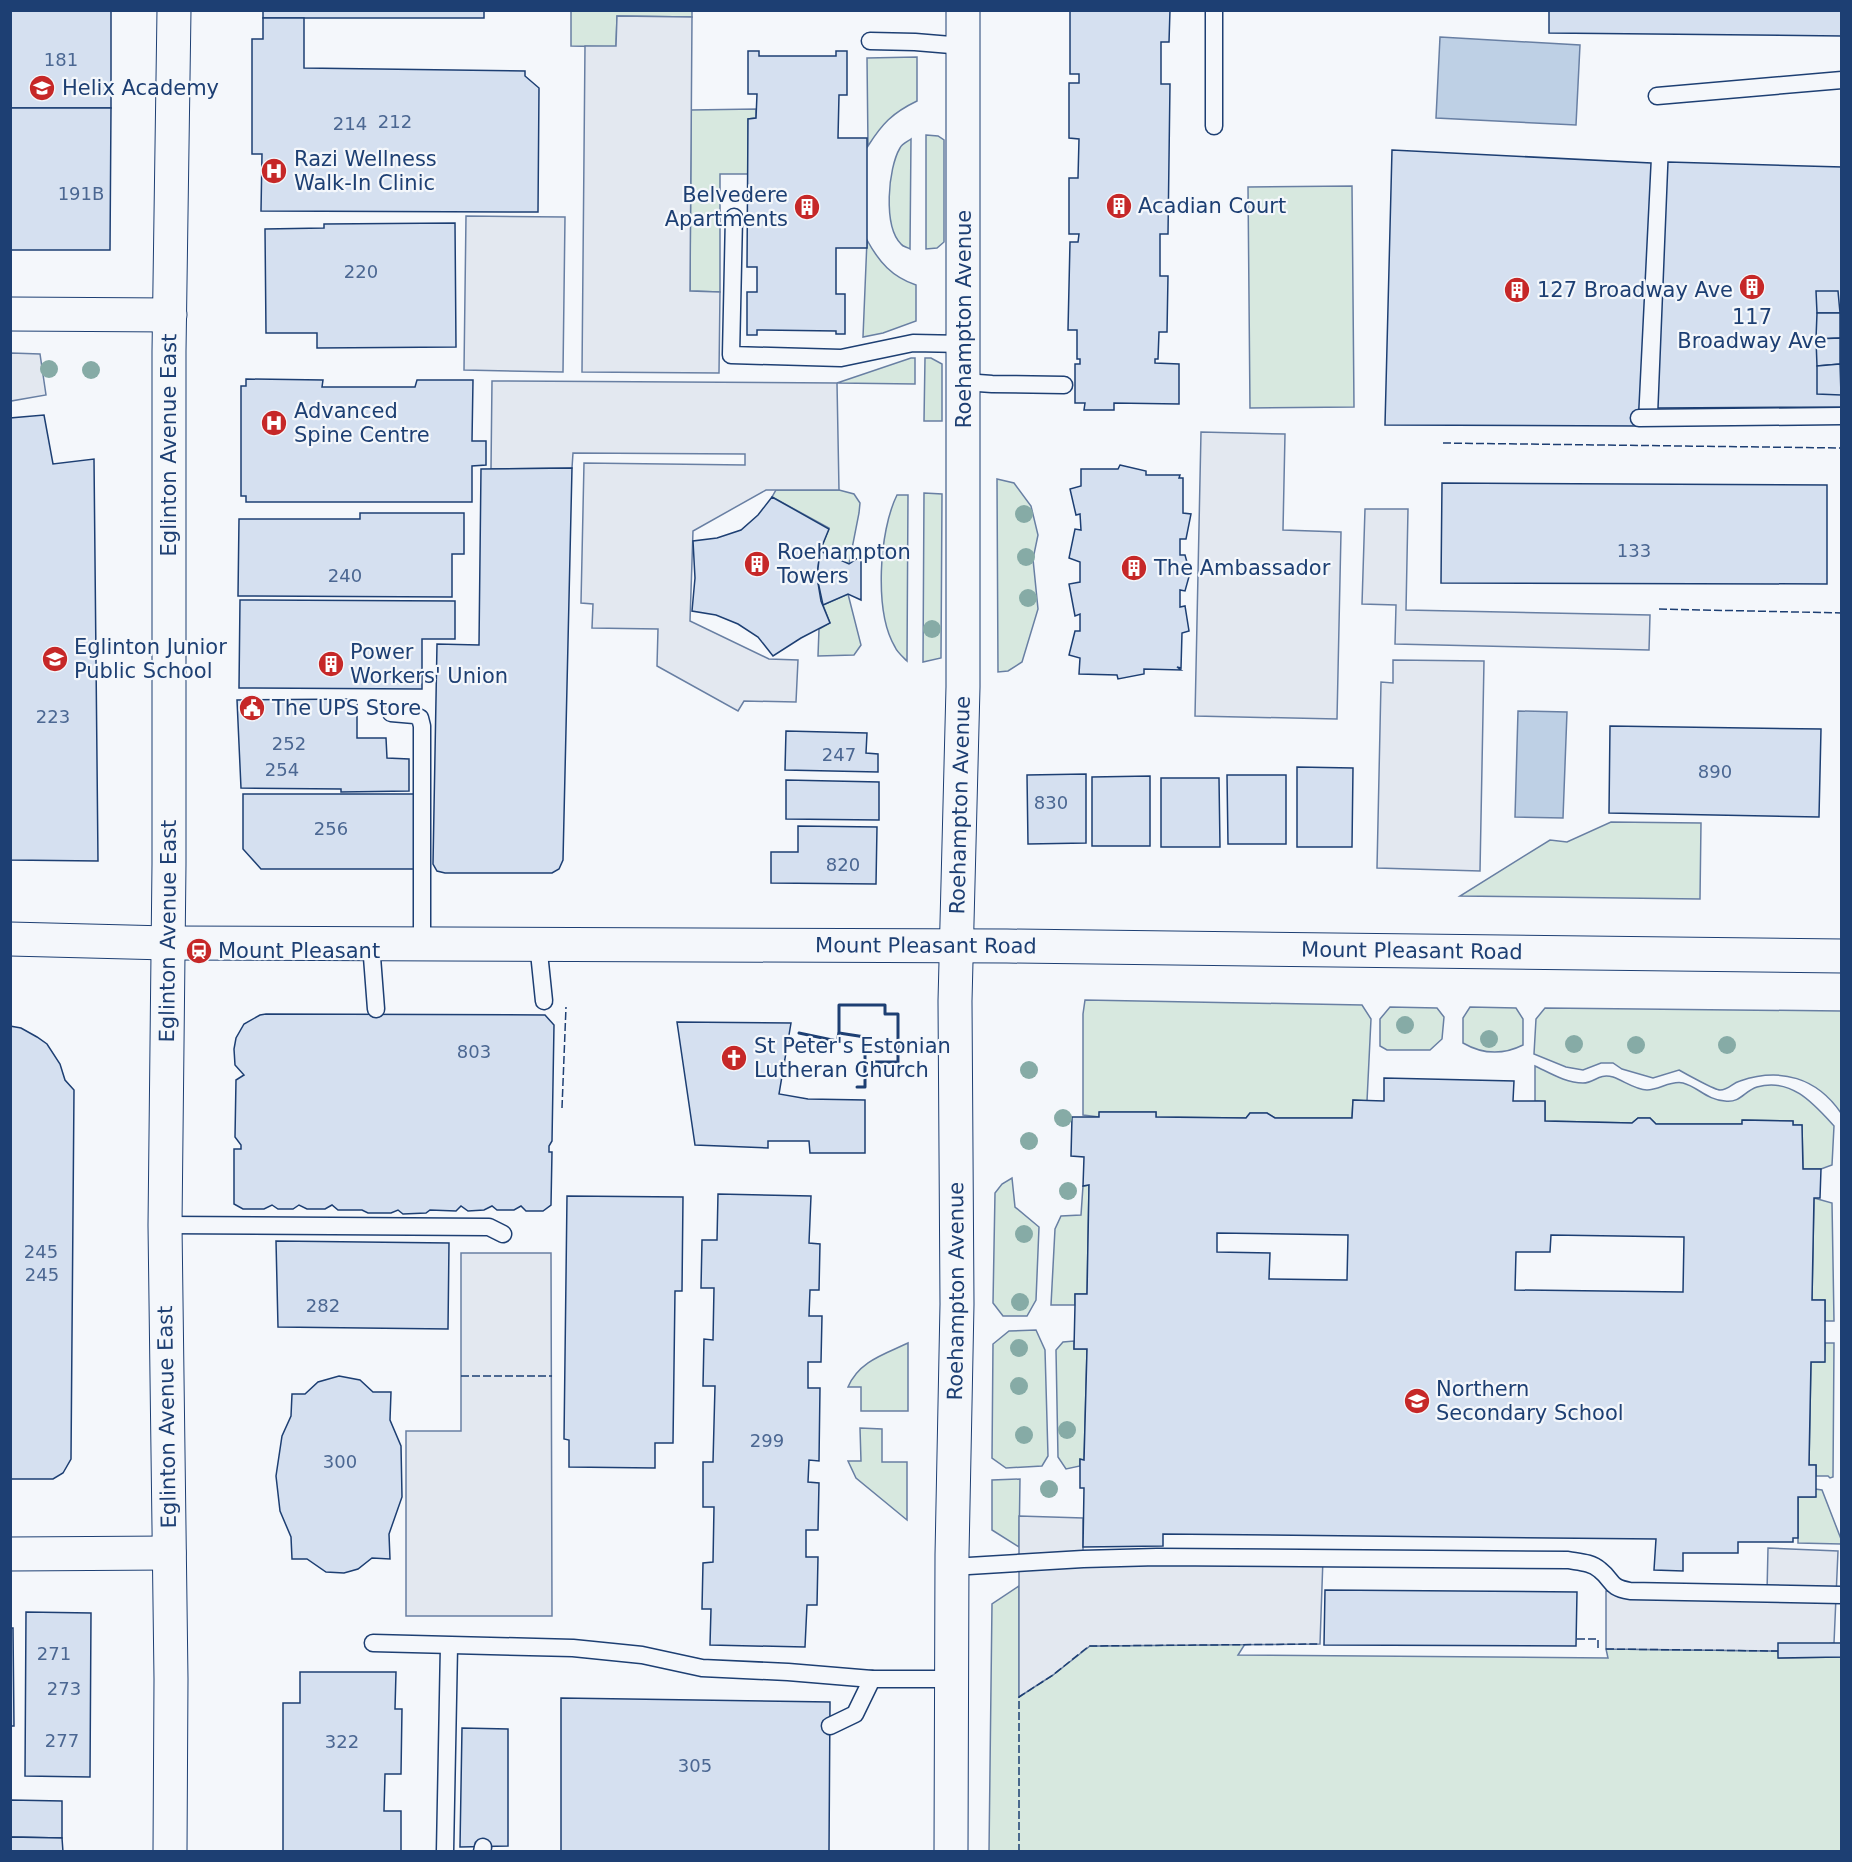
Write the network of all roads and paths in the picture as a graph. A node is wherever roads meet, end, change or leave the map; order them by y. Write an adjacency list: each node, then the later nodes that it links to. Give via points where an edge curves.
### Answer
1 (174, 10): 11 (main road, Eglinton Avenue East)
2 (963, 10): 5 (main road, Roehampton Avenue)
3 (1214, 10): 8 (lane)
4 (870, 41): 5 (lane)
5 (963, 46): 12 (main road, Roehampton Avenue)
6 (1842, 80): 7 (lane)
7 (1657, 96)
8 (1214, 126)
9 (734, 217): 12 (lane, via 731,355 841,358 913,343)
10 (10, 314): 11 (main road)
11 (170, 315): 19 (main road, Eglinton Avenue East)
12 (964, 344): 13 (main road, Roehampton Avenue)
13 (964, 382): 14 (lane); 23 (main road, Roehampton Avenue, via 963,687)
14 (1065, 385)
15 (1842, 416): 16 (lane)
16 (1639, 417)
17 (391, 713): 22 (lane, via 414,715 420,718 422,726)
18 (10, 939): 19 (main road, Mount Pleasant Road)
19 (167, 943): 21 (main road, Mount Pleasant Road); 27 (main road, Eglinton Avenue East)
20 (538, 943): 22 (main road, Mount Pleasant Road); 23 (main road, Mount Pleasant Road); 25 (lane)
21 (371, 944): 22 (main road, Mount Pleasant Road); 26 (lane)
22 (422, 944)
23 (956, 946): 24 (main road, Mount Pleasant Road); 31 (main road, Roehampton Avenue, via 957,1304)
24 (1842, 956)
25 (544, 1001)
26 (376, 1009)
27 (165, 1225): 28 (lane, via 489,1227); 29 (main road, Eglinton Avenue East)
28 (503, 1234)
29 (169, 1553): 30 (main road); 38 (main road, Eglinton Avenue East)
30 (10, 1554)
31 (952, 1567): 32 (lane, via 1157,1557 1568,1560 1587,1563 1617,1588 1630,1591); 36 (main road, Roehampton Avenue)
32 (1842, 1595)
33 (373, 1643): 34 (lane)
34 (449, 1646): 35 (lane, via 573,1648 642,1655 702,1668); 39 (lane)
35 (872, 1679): 36 (lane); 37 (lane, via 855,1714)
36 (953, 1679): 40 (main road, Roehampton Avenue)
37 (830, 1726)
38 (170, 1851)
39 (445, 1851)
40 (951, 1851)

